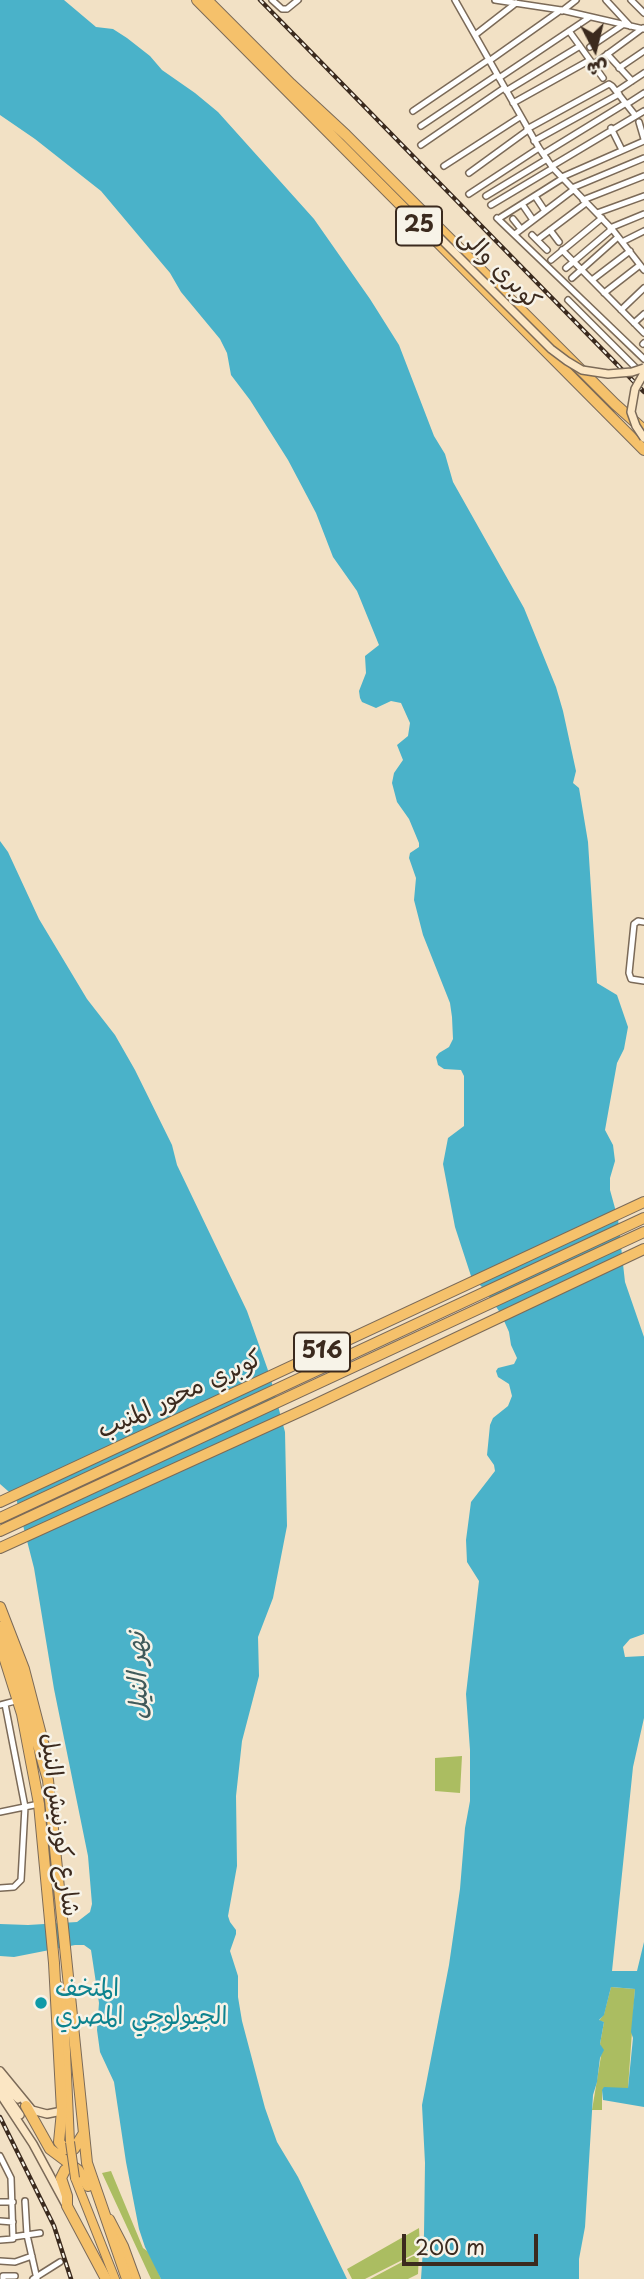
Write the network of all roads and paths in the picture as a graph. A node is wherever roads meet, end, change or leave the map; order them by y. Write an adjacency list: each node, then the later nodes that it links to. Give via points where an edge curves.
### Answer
1 (197, 0): 82 (highway, 25)
2 (207, 0): 31 (highway, 25)
3 (272, 0): 4 (street, via 282,9)
4 (298, 0)
5 (455, 0): 19 (street)
6 (495, 0): 10 (street)
7 (576, 0): 13 (street)
8 (606, 0): 16 (street)
9 (631, 0): 14 (street)
10 (506, 1): 11 (street)
11 (516, 3): 12 (street); 19 (street)
12 (535, 3): 13 (street)
13 (561, 10): 15 (street); 24 (street)
14 (644, 13)
15 (590, 17): 16 (street); 18 (street)
16 (627, 25): 17 (street); 21 (street)
17 (643, 29): 23 (street)
18 (569, 31): 20 (street); 28 (street)
19 (475, 35): 24 (street)
20 (580, 46): 25 (street); 32 (street)
21 (590, 47)
22 (644, 51): 26 (street)
23 (607, 54): 25 (street); 26 (street)
24 (489, 60): 28 (street); 37 (street)
25 (592, 62): 29 (street); 35 (street)
26 (619, 68): 30 (street)
27 (644, 73): 30 (street)
28 (498, 77): 32 (street); 42 (street)
29 (603, 78)
30 (632, 81): 33 (street)
31 (291, 84): 98 (main road, كوبري والى, bridge, via 317,116 551,349 582,370); 99 (highway, 25)
32 (505, 90): 35 (street); 47 (street)
33 (618, 93): 36 (street); 44 (street, via 607,85); 46 (street)
34 (644, 93): 36 (street)
35 (513, 103): 40 (street)
36 (626, 103): 39 (street); 49 (street)
37 (413, 111)
38 (644, 111): 39 (street)
39 (635, 115): 43 (street)
40 (520, 117): 44 (street); 51 (street)
41 (639, 122): 45 (street)
42 (421, 127)
43 (611, 128): 48 (street); 52 (street)
44 (527, 129): 46 (street); 53 (street)
45 (644, 140): 48 (street)
46 (534, 141): 49 (street)
47 (421, 145)
48 (622, 150): 55 (street)
49 (543, 154): 52 (street); 57 (street); 58 (street)
50 (644, 158): 56 (street)
51 (444, 166)
52 (553, 167): 55 (street); 63 (street)
53 (469, 173)
54 (644, 176): 61 (street)
55 (563, 178): 56 (street); 59 (street)
56 (573, 189): 61 (street); 64 (street)
57 (469, 194)
58 (486, 196)
59 (535, 196): 62 (street); 64 (street)
60 (644, 196): 66 (street)
61 (585, 201): 66 (street); 71 (street)
62 (522, 204): 68 (street); 73 (street, via 498,218)
63 (491, 205)
64 (545, 211): 68 (street)
65 (644, 214): 69 (street)
66 (599, 216): 69 (street); 79 (street)
67 (513, 219): 70 (street)
68 (533, 220): 70 (street)
69 (611, 228): 75 (street); 83 (street)
70 (521, 229): 73 (street)
71 (550, 230): 76 (street); 77 (street)
72 (644, 231): 75 (street)
73 (515, 234): 96 (street)
74 (532, 235): 76 (street)
75 (620, 239): 80 (street); 86 (street)
76 (537, 240): 78 (street)
77 (559, 242)
78 (547, 250)
79 (562, 250): 81 (street); 83 (street)
80 (630, 251): 84 (street); 88 (street)
81 (551, 260)
82 (455, 262): 98 (main road, كوبري والى, bridge, via 549,351 581,372 608,377); 100 (highway, 25)
83 (573, 262): 85 (street); 86 (street)
84 (642, 267): 90 (street)
85 (566, 268)
86 (580, 269): 87 (street); 88 (street)
87 (572, 278)
88 (592, 280): 90 (street)
89 (644, 288): 92 (street)
90 (604, 293): 92 (street)
91 (568, 300): 97 (street)
92 (621, 310): 94 (street)
93 (644, 314): 94 (street)
94 (634, 323): 95 (street)
95 (644, 333)
96 (644, 360): 97 (street)
97 (634, 366): 98 (street)
98 (644, 373): 103 (main road, bridge, via 631,412)
99 (597, 385): 100 (highway, via 595,394); 101 (highway, 25)
100 (588, 392): 102 (highway, 25)
101 (615, 404): 102 (highway, via 606,404); 103 (highway, 25)
102 (607, 414): 104 (highway, 25)
103 (644, 433)
104 (644, 450)
105 (644, 922): 106 (street, via 634,924 629,973 631,979)
106 (644, 981)
107 (644, 1202): 111 (highway, كوبري محور المنيب / 516)
108 (644, 1219): 112 (highway, كوبري محور المنيب / 516)
109 (644, 1232): 113 (highway, كوبري محور المنيب / 516)
110 (644, 1249): 114 (highway, 516)
111 (0, 1502)
112 (0, 1518)
113 (0, 1531)
114 (38, 1531): 115 (highway, 516); 116 (highway)
115 (0, 1548)
116 (0, 1556)
117 (0, 1607): 122 (highway, via 28,1682 49,1765)
118 (0, 1627): 122 (highway, شارع كورنيش النيل)
119 (0, 1644): 120 (highway, شارع كورنيش النيل)
120 (19, 1700): 121 (street); 123 (highway, شارع كورنيش النيل)
121 (2, 1704): 124 (street)
122 (48, 1780): 134 (highway, شارع كورنيش النيل)
123 (39, 1804): 124 (street); 127 (highway, شارع كورنيش النيل)
124 (25, 1807): 125 (street); 126 (street, via 21,1880 14,1888)
125 (0, 1812)
126 (0, 1888)
127 (55, 1975): 133 (highway, شارع كورنيش النيل); 160 (main road, bridge, via 64,2007 73,2170)
128 (0, 2071): 132 (main road)
129 (0, 2079): 132 (main road)
130 (0, 2086): 135 (main road)
131 (0, 2094): 135 (main road)
132 (26, 2106): 133 (main road, via 43,2114); 138 (highway, via 50,2149)
133 (62, 2111): 134 (highway, شارع كورنيش النيل, via 58,2140 63,2148 76,2147)
134 (85, 2132): 139 (highway, شارع كورنيش النيل)
135 (33, 2144): 143 (main road)
136 (0, 2156): 137 (street)
137 (2, 2164): 142 (street, via 11,2178)
138 (73, 2166): 143 (highway, via 61,2178); 144 (highway)
139 (98, 2198): 144 (highway, شارع كورنيش النيل); 162 (main road)
140 (25, 2201): 148 (street)
141 (0, 2202): 142 (street)
142 (13, 2202): 146 (street)
143 (67, 2206): 159 (highway)
144 (106, 2220): 161 (highway, شارع كورنيش النيل)
145 (0, 2221): 146 (street)
146 (13, 2222): 149 (street)
147 (40, 2233): 148 (street)
148 (27, 2235): 149 (street); 151 (street)
149 (13, 2238): 150 (street)
150 (0, 2240)
151 (32, 2256): 152 (street); 156 (street)
152 (0, 2261)
153 (60, 2262): 154 (street)
154 (44, 2272): 156 (street); 158 (street)
155 (15, 2276): 157 (street)
156 (36, 2278)
157 (3, 2279)
158 (46, 2279)
159 (106, 2279)
160 (115, 2279)
161 (127, 2279)
162 (136, 2279)

